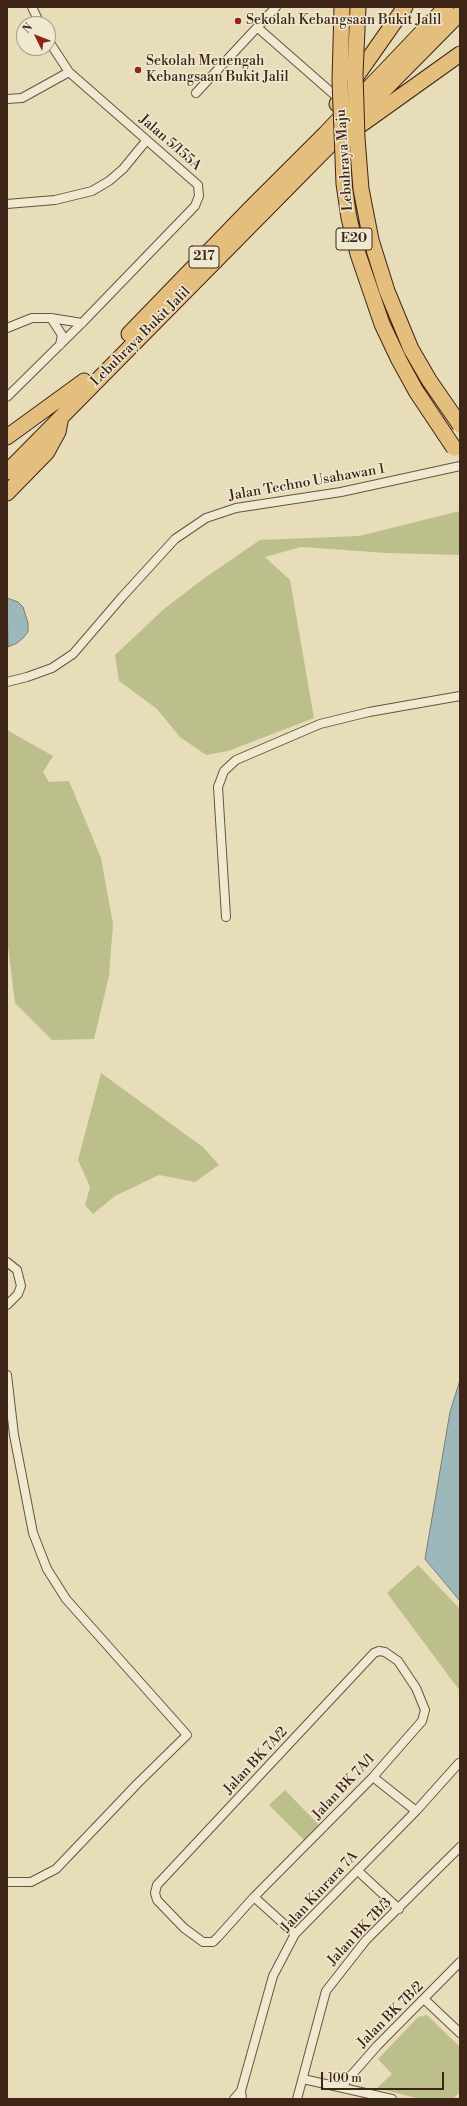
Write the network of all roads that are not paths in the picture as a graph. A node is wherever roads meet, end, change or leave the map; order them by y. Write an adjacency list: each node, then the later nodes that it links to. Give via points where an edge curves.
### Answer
1 (276, 7): 7 (street)
2 (342, 7): 27 (highway, Lebuhraya Maju / E20, bridge, via 340,81 344,184 358,254 382,324 399,360 436,423)
3 (358, 7): 24 (highway, Lebuhraya Maju / E20, bridge, via 355,74 357,138 361,189 371,240 387,291 411,349)
4 (405, 7): 13 (highway)
5 (446, 7): 14 (highway, Lebuhraya Bukit Jalil / 217)
6 (460, 13): 14 (highway, Lebuhraya Bukit Jalil / 217)
7 (258, 28): 11 (street); 13 (street)
8 (56, 52): 10 (street, Jalan 5/155A)
9 (460, 54): 14 (highway)
10 (69, 72): 12 (street, via 22,98); 15 (street, Jalan 5/155A)
11 (196, 93)
12 (7, 99)
13 (339, 99): 14 (highway)
14 (330, 138): 21 (highway, Lebuhraya Bukit Jalil / 217, via 249,210); 23 (highway, Lebuhraya Bukit Jalil / 217)
15 (146, 141): 16 (street, via 114,177 92,191 55,200); 18 (street, Jalan 5/155A, via 198,185 199,196 195,206)
16 (9, 205)
17 (51, 318): 18 (street); 19 (street, via 32,318); 20 (street, via 62,335)
18 (82, 323): 20 (street, Jalan 5/155A)
19 (7, 328)
20 (60, 345): 22 (street, Jalan 5/155A)
21 (84, 381): 25 (highway); 26 (highway, Lebuhraya Bukit Jalil / 217)
22 (7, 397)
23 (62, 417): 26 (highway, Lebuhraya Bukit Jalil / 217); 31 (highway, via 58,432 47,452)
24 (460, 425)
25 (7, 437)
26 (25, 446): 28 (highway, Lebuhraya Bukit Jalil / 217); 30 (highway, Lebuhraya Bukit Jalil / 217)
27 (460, 454)
28 (7, 457)
29 (460, 466): 32 (street, Jalan Techno Usahawan 1, via 341,492 236,508 206,518 176,539 73,654 52,668)
30 (7, 472)
31 (7, 493)
32 (7, 682)
33 (460, 696): 34 (street, via 369,712 320,724 236,760 224,771 218,787)
34 (226, 917)
35 (7, 1262): 36 (street, via 17,1270 21,1286 18,1294)
36 (7, 1305)
37 (7, 1375): 44 (street, via 14,1435 32,1533 47,1569 66,1600 187,1735 56,1869 31,1882)
38 (374, 1653): 40 (street, Jalan BK 7A/1, via 385,1652 398,1661 416,1688 425,1710 422,1721 415,1730); 48 (street, Jalan BK 7A/2, via 157,1885 157,1900 184,1928 203,1942 213,1942)
39 (459, 1763): 41 (street, Jalan Kinrara 7A)
40 (373, 1776): 41 (street); 45 (street, Jalan BK 7A/1)
41 (416, 1811): 43 (street, Jalan Kinrara 7A)
42 (460, 1847): 46 (street, Jalan BK 7B/3)
43 (358, 1871): 46 (street); 47 (street, Jalan Kinrara 7A)
44 (7, 1882)
45 (254, 1897): 47 (street); 48 (street, Jalan BK 7A/1)
46 (399, 1909): 52 (street, Jalan BK 7B/3, via 366,1940 326,1991)
47 (295, 1934): 54 (street, Jalan Kinrara 7A, via 273,1976)
48 (218, 1937)
49 (460, 1962): 50 (street, Jalan BK 7B/2)
50 (424, 1999): 51 (street); 53 (street, Jalan BK 7B/2)
51 (460, 2033)
52 (303, 2079): 53 (street); 56 (street, Jalan BK 7B/3)
53 (341, 2087): 57 (street)
54 (242, 2095): 55 (street, Jalan Kinrara 7A)
55 (234, 2099)
56 (296, 2099)
57 (392, 2099)

